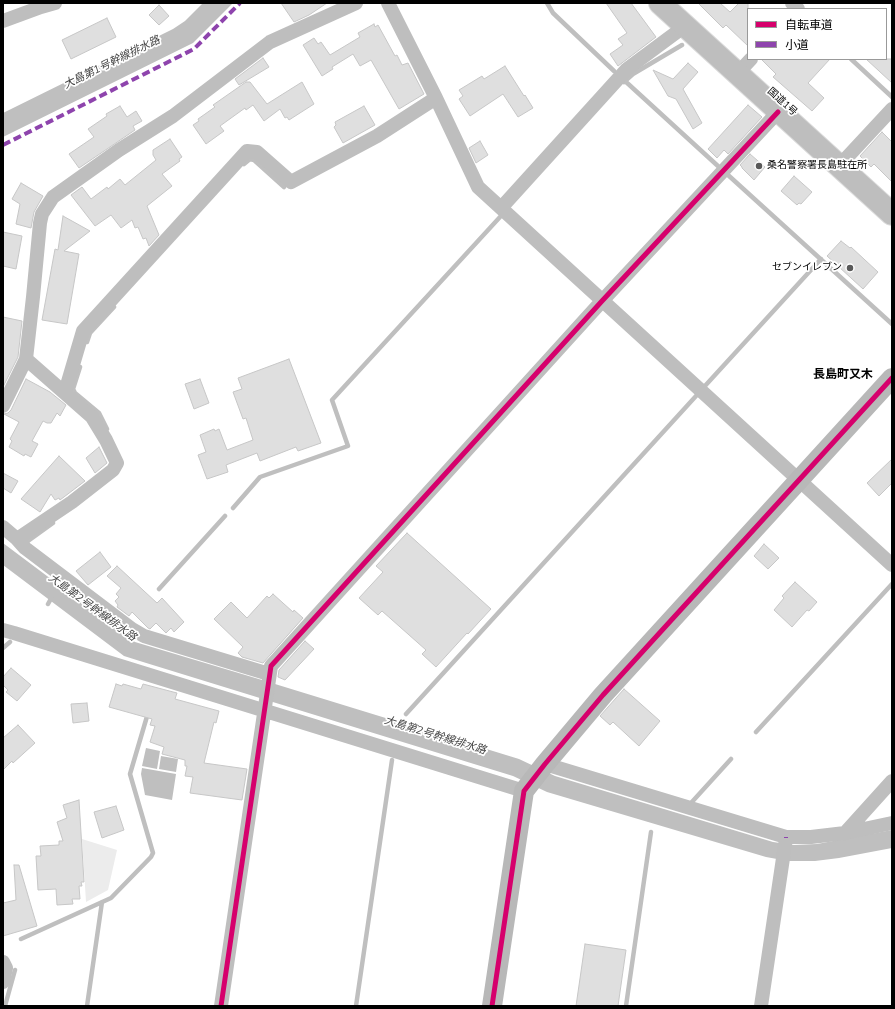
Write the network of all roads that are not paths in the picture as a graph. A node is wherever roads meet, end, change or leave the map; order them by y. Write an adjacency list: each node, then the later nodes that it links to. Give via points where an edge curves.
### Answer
1 (55, 3): 5 (street)
2 (356, 3): 15 (street, via 270,42 173,116 52,197 40,223)
3 (388, 3): 8 (street)
4 (660, 3): 6 (highway, 国道1号)
5 (3, 21)
6 (685, 26): 7 (highway, 国道1号); 12 (street, via 627,69)
7 (744, 67): 10 (highway, 国道1号)
8 (436, 98): 12 (street, via 478,187); 17 (street, via 377,136 291,182 257,152 247,151 83,331)
9 (892, 109): 11 (street)
10 (778, 112): 11 (highway, 国道1号); 14 (street)
11 (839, 166): 13 (highway, 国道1号)
12 (501, 208): 14 (street)
13 (892, 214)
14 (602, 301): 19 (street); 24 (street, via 271,666)
15 (26, 359): 17 (street); 18 (street)
16 (892, 378): 19 (street)
17 (65, 392): 21 (street, via 92,417 117,463 113,470 72,502)
18 (3, 406)
19 (798, 480): 22 (street); 26 (street, via 603,695)
20 (3, 527): 21 (street)
21 (17, 539): 24 (street, via 25,548 144,636)
22 (892, 565)
23 (3, 630): 25 (street)
24 (269, 676): 25 (street)
25 (265, 708): 28 (street); 34 (street)
26 (545, 764): 28 (street); 30 (street, via 786,837 811,838)
27 (892, 781): 30 (street)
28 (525, 789): 35 (street)
29 (892, 824): 30 (street)
30 (845, 833)
31 (786, 838): 36 (street)
32 (3, 962): 33 (street, via 6,968)
33 (3, 982)
34 (221, 1006)
35 (492, 1006)
36 (761, 1006)

